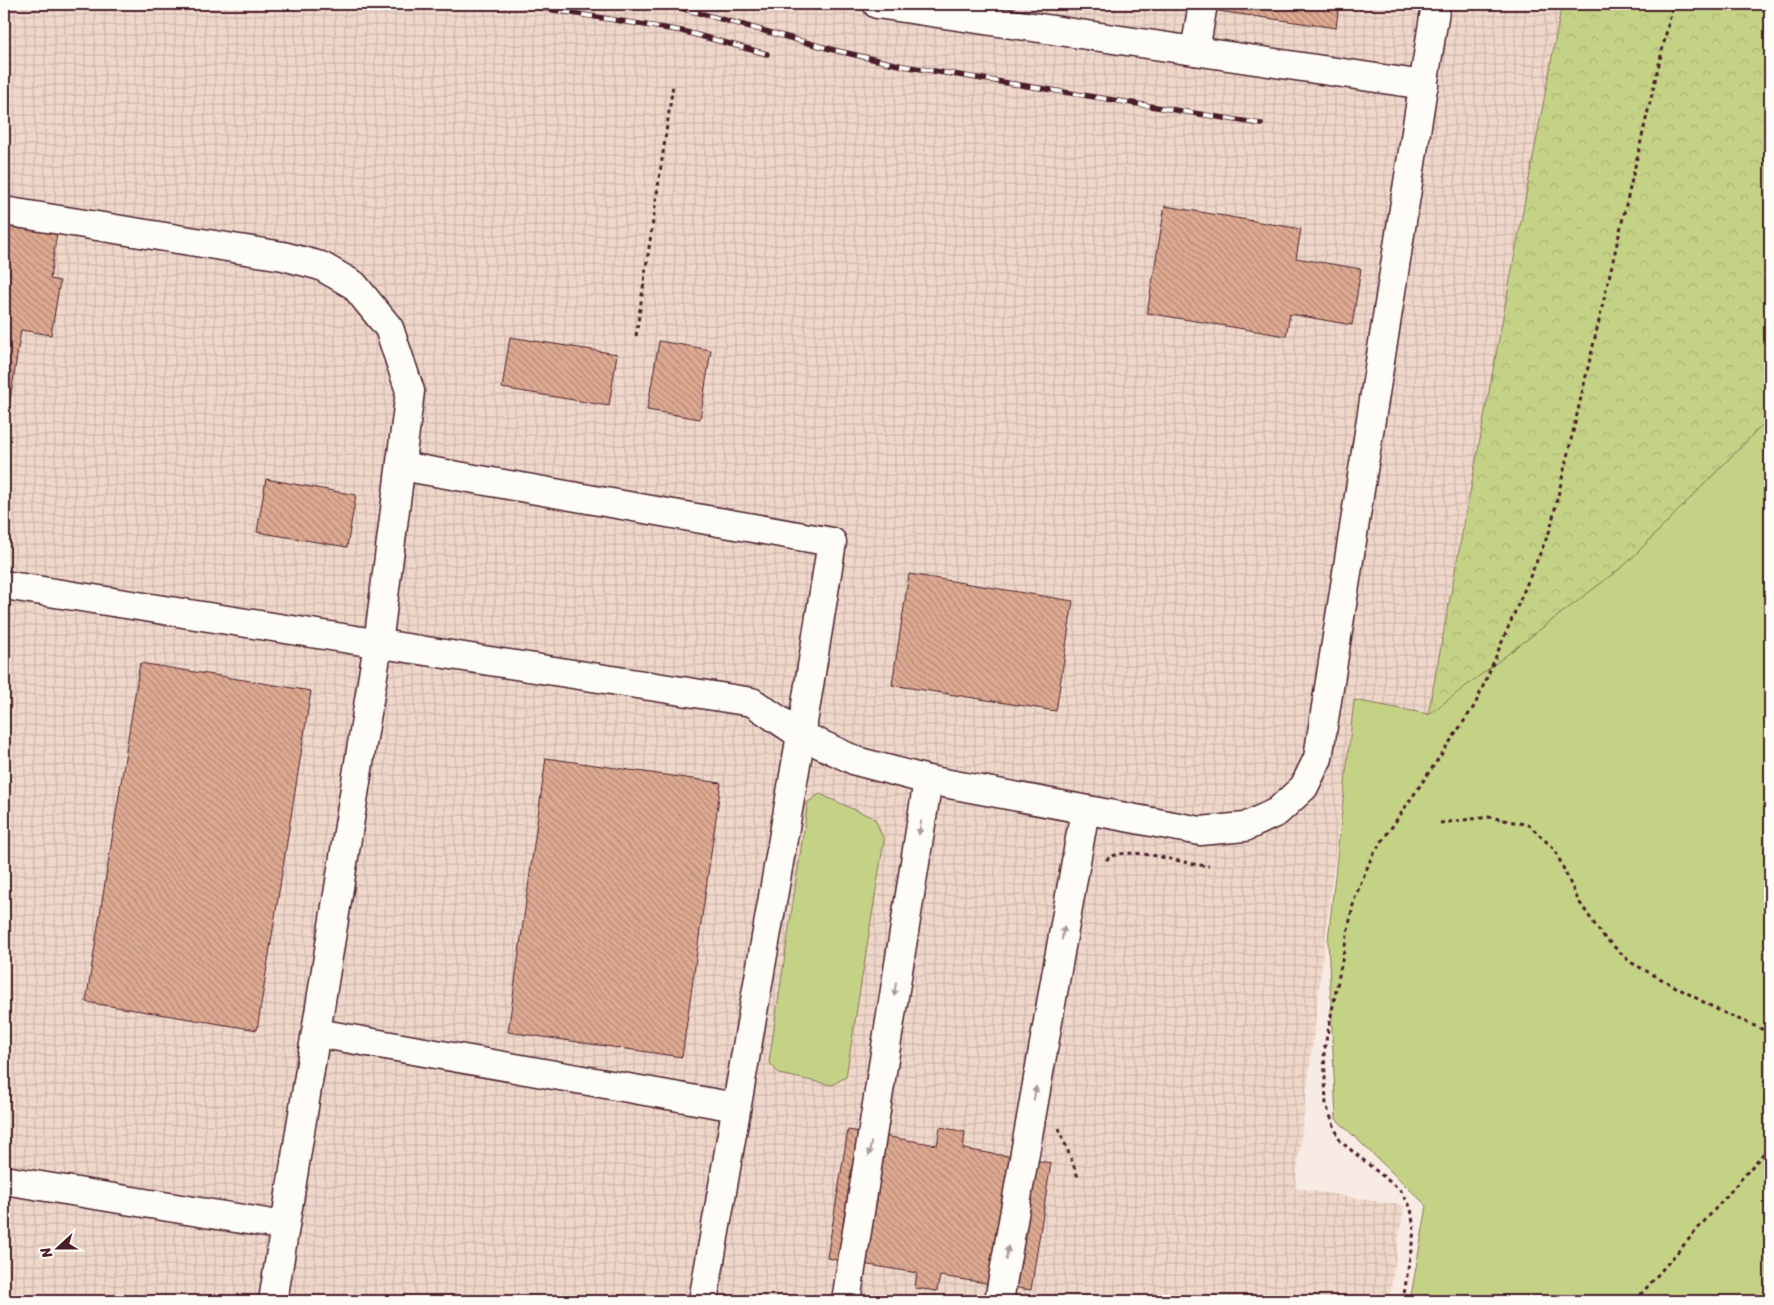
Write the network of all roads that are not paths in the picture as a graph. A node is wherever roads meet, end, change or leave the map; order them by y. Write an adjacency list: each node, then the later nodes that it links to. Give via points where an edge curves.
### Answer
1 (878, 4): 4 (lane)
2 (1203, 4): 4 (lane)
3 (1436, 4): 5 (lane)
4 (1195, 51): 5 (lane)
5 (1424, 85): 12 (lane, via 1318,758 1304,787 1277,812 1245,827 1200,831)
6 (4, 211): 7 (lane, via 283,256 321,266 354,284 390,328 410,391)
7 (401, 466): 9 (lane); 10 (lane, via 832,542)
8 (4, 585): 9 (lane)
9 (378, 644): 10 (lane, via 752,702); 13 (lane)
10 (801, 735): 11 (lane, via 856,762); 14 (lane)
11 (928, 780): 12 (lane); 19 (lane, one-way to 19)
12 (1085, 810): 20 (lane, one-way to 12)
13 (317, 1033): 14 (lane); 16 (lane)
14 (736, 1107): 18 (lane)
15 (4, 1180): 16 (lane)
16 (285, 1226): 17 (lane)
17 (273, 1301)
18 (703, 1301)
19 (846, 1301)
20 (999, 1301)

